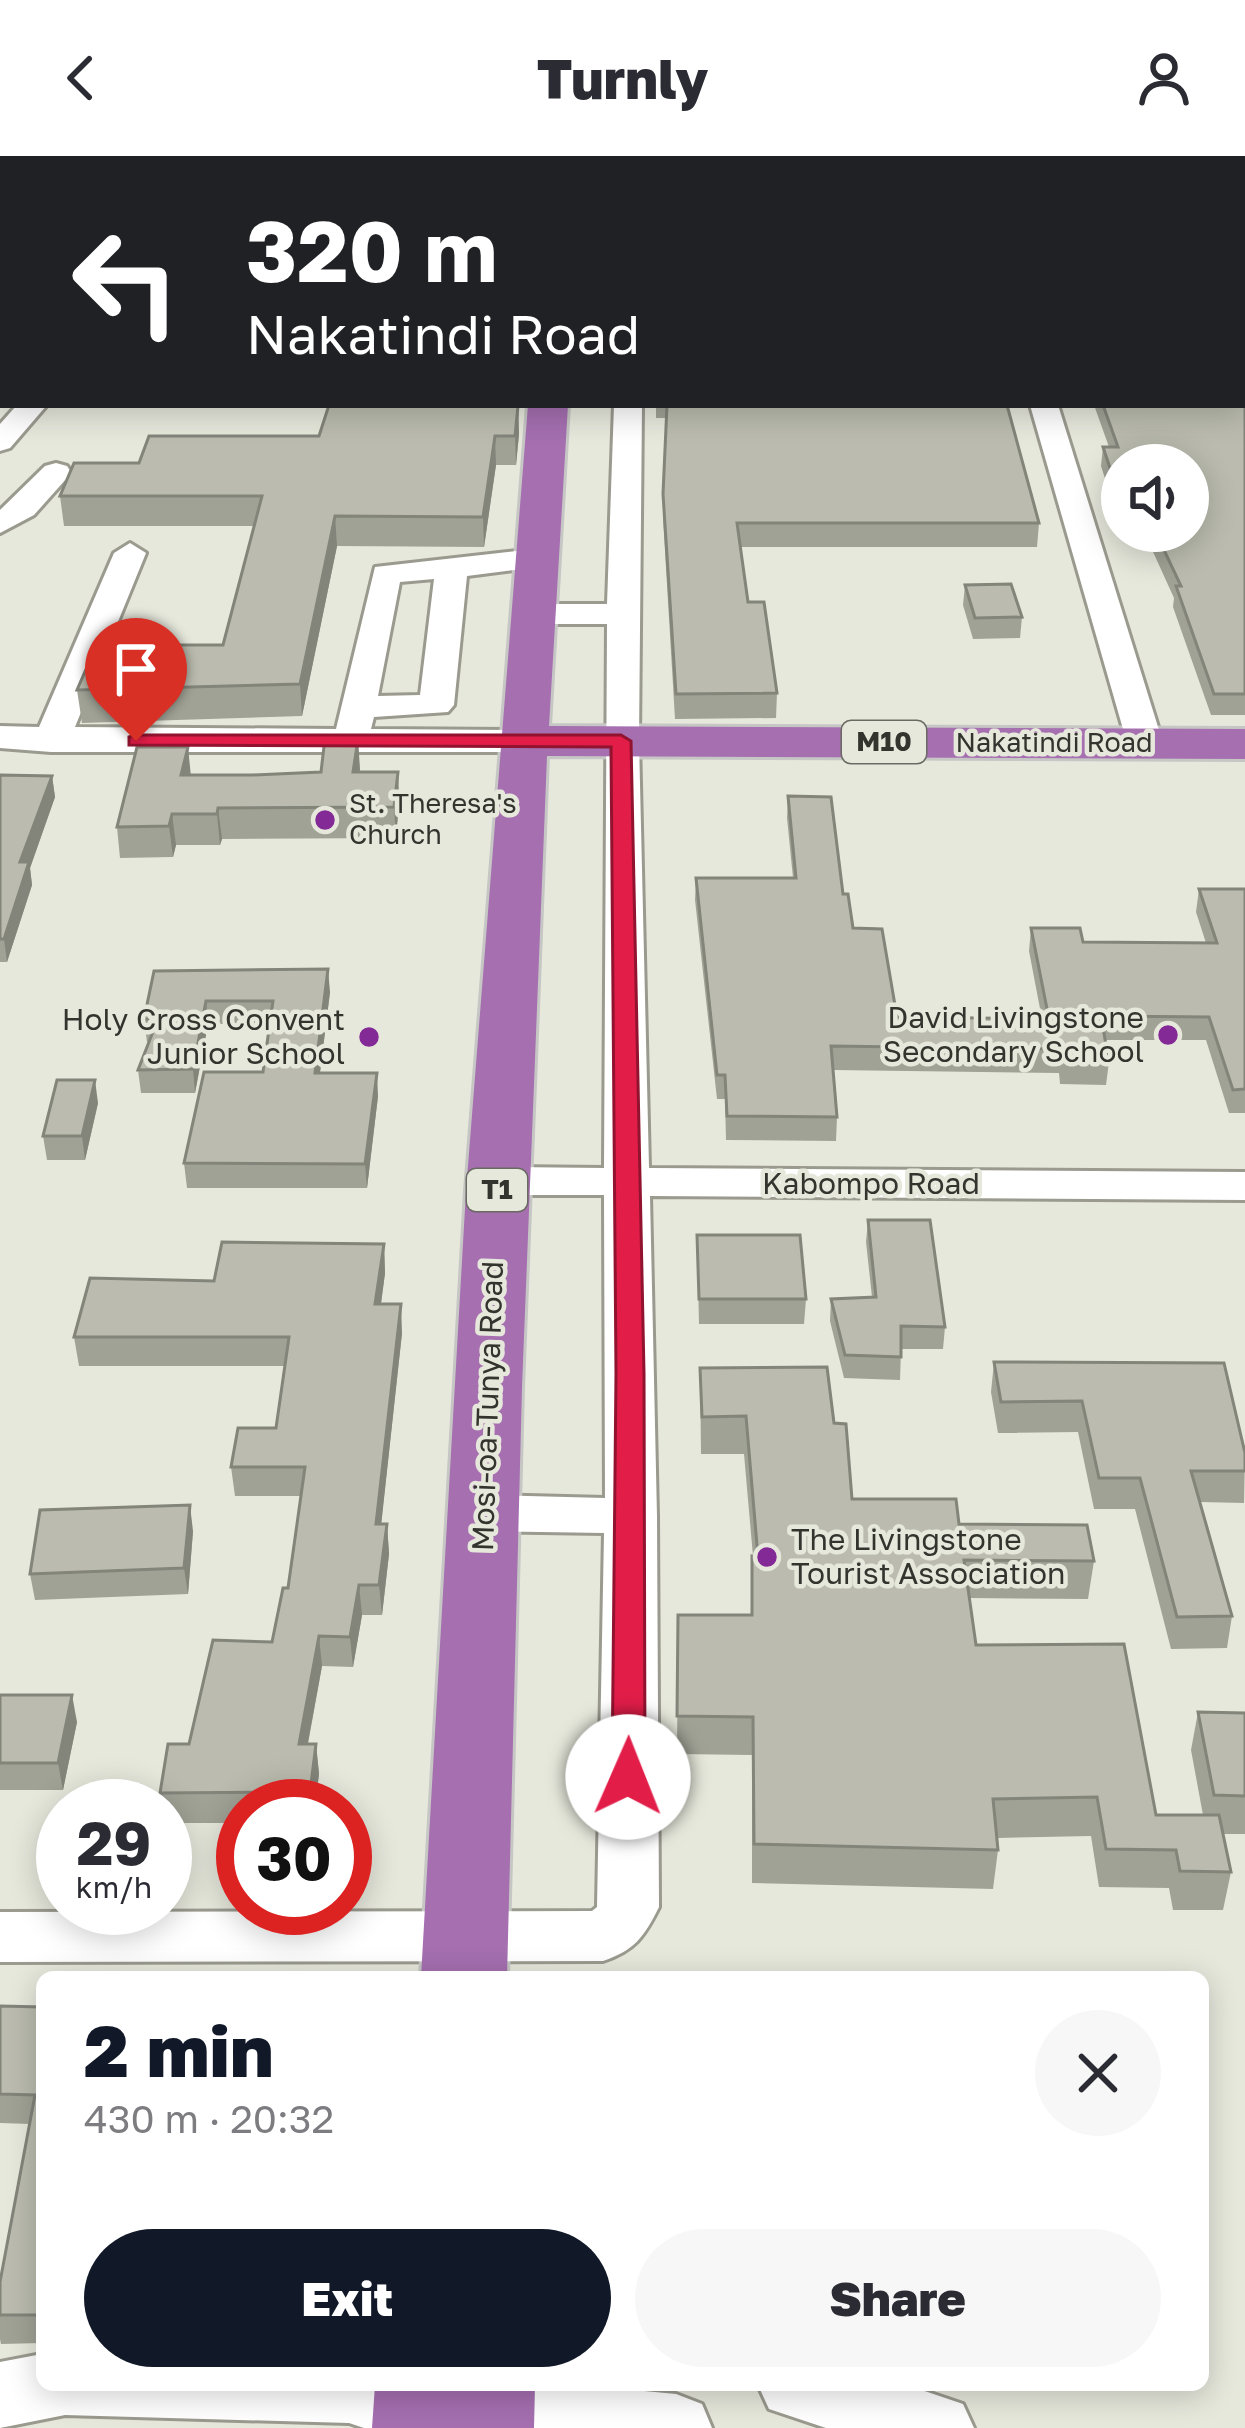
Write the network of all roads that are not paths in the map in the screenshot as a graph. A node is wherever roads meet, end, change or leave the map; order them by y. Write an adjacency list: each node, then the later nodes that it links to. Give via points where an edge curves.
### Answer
1 (30, 408): 5 (street)
2 (548, 408): 10 (highway, Mosi-oa-Tunya Road / T1)
3 (628, 408): 11 (street)
4 (1045, 408): 17 (street)
5 (0, 442)
6 (56, 472): 7 (street)
7 (0, 524)
8 (130, 554): 14 (street)
9 (452, 570): 10 (street); 12 (street, via 386,574); 12 (street, via 436,705)
10 (533, 584): 11 (street); 15 (highway, Mosi-oa-Tunya Road / T1)
11 (626, 614): 16 (street)
12 (355, 724): 14 (street, Nakatindi Road); 15 (street, Nakatindi Road)
13 (0, 737): 14 (street, Nakatindi Road)
14 (51, 741)
15 (524, 741): 16 (highway, Nakatindi Road / M10); 19 (highway, Mosi-oa-Tunya Road / T1)
16 (621, 741): 17 (highway, Nakatindi Road / M10); 20 (street)
17 (1144, 743): 18 (highway, Nakatindi Road / M10)
18 (1245, 744)
19 (498, 1181): 20 (street, Kabompo Road); 22 (highway, Mosi-oa-Tunya Road / T1)
20 (628, 1182): 21 (street, Kabompo Road); 23 (street)
21 (1245, 1186)
22 (484, 1513): 23 (street); 25 (highway, Mosi-oa-Tunya Road / T1)
23 (631, 1516): 25 (street, via 628,1907 603,1936)
24 (0, 1937): 25 (street)
25 (465, 1956)
26 (36, 2389): 29 (street)
27 (193, 2391): 30 (street)
28 (814, 2391): 32 (street)
29 (0, 2396)
30 (430, 2403): 31 (street)
31 (676, 2428)
32 (938, 2428)

